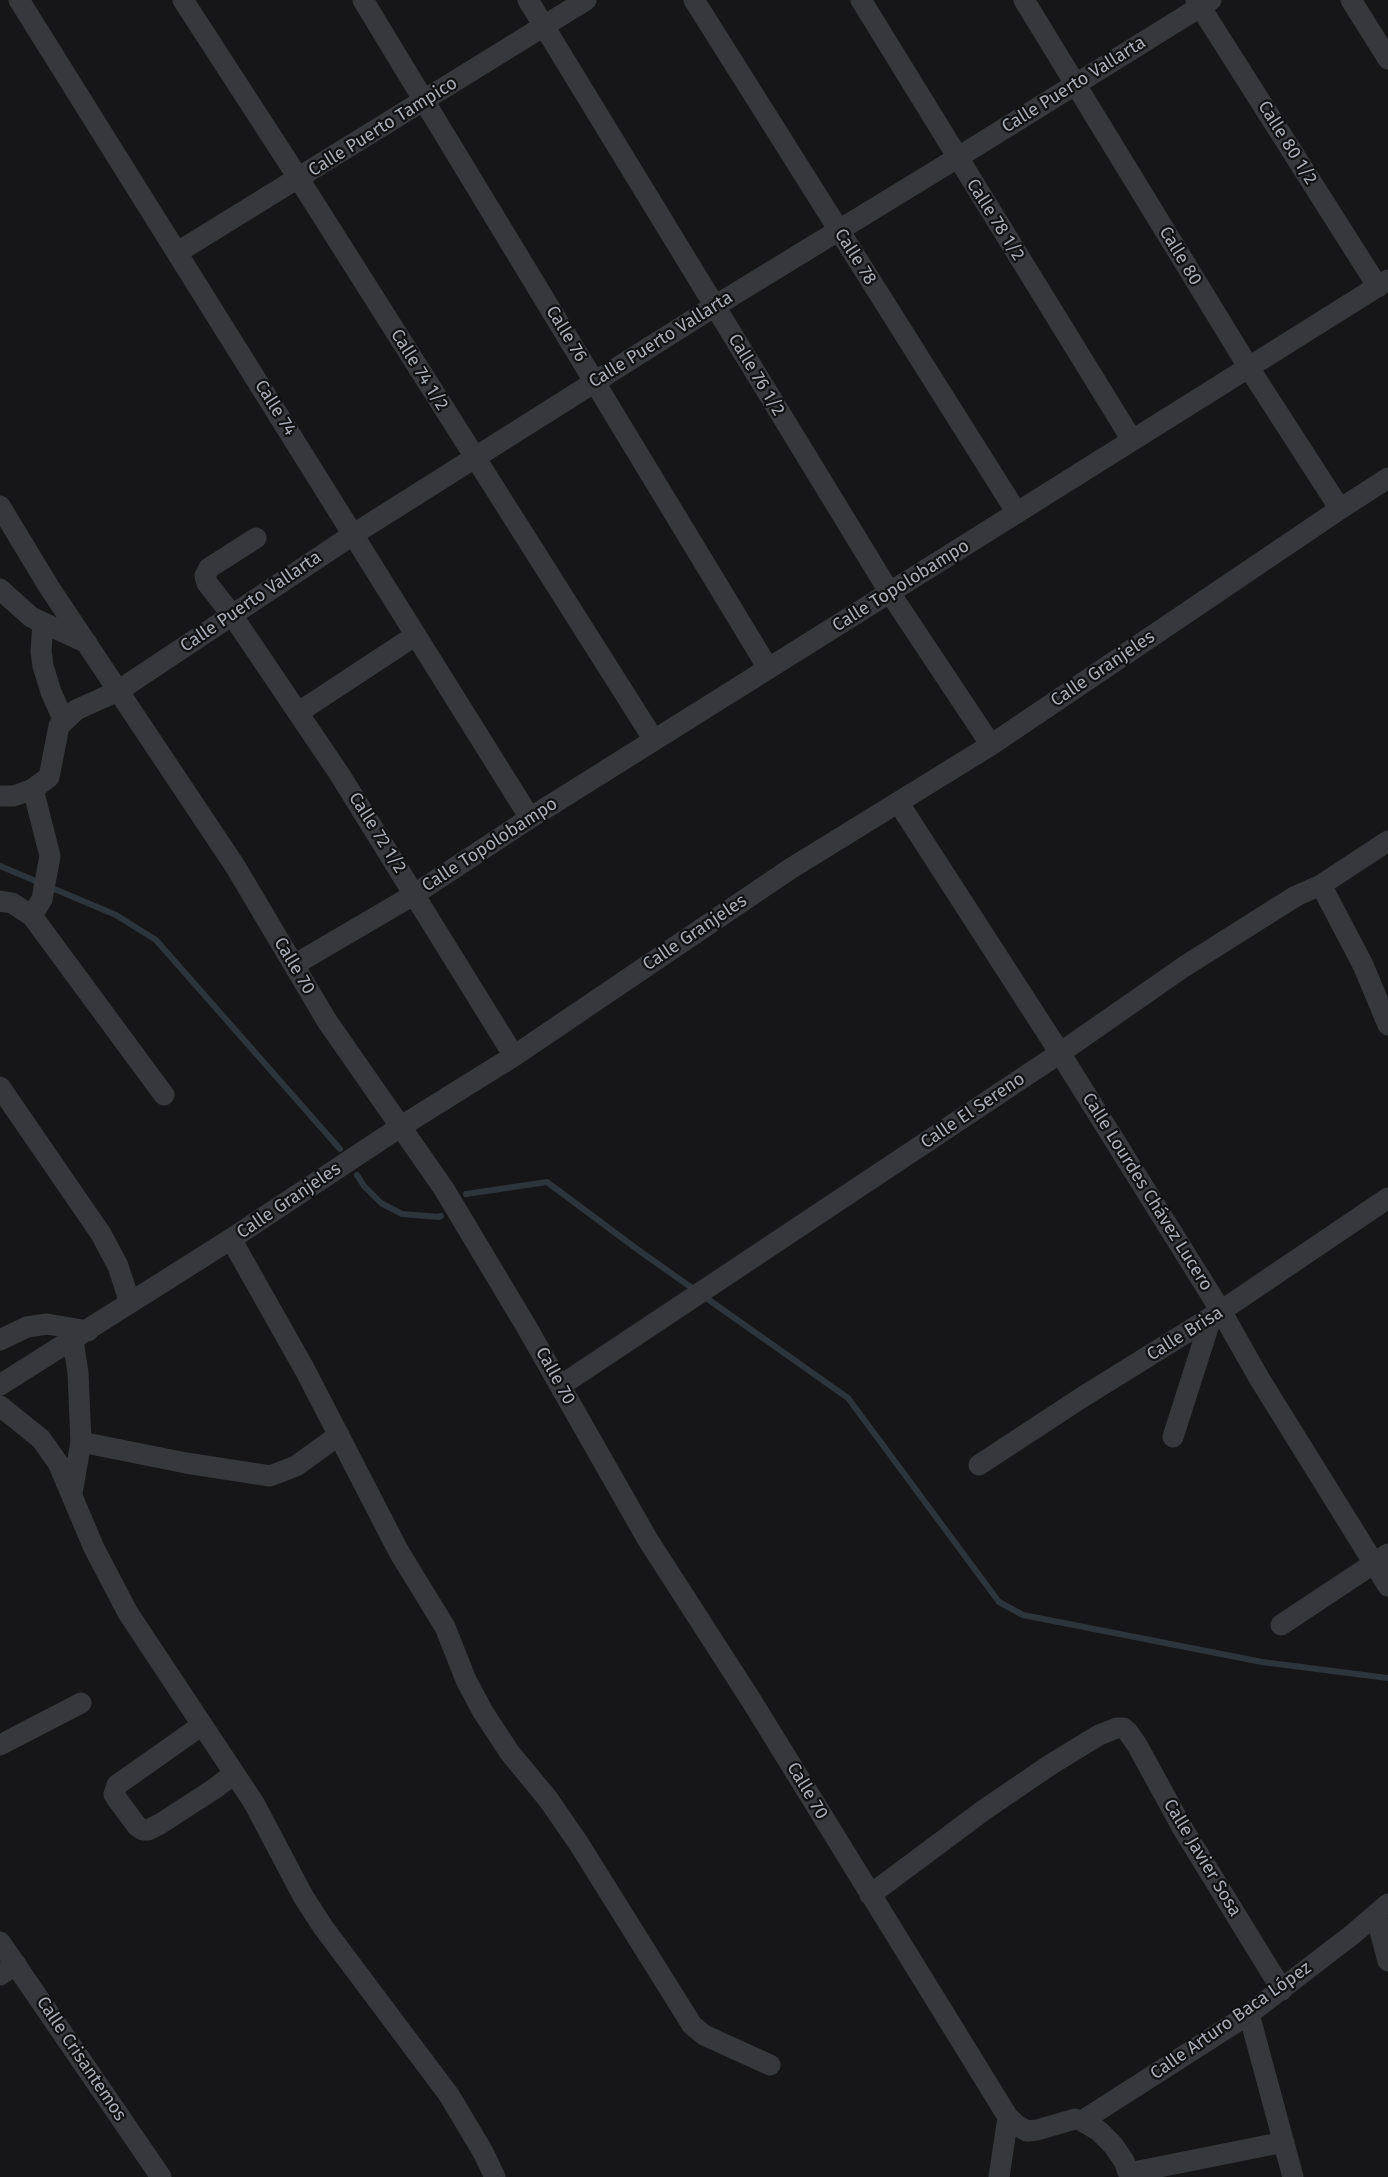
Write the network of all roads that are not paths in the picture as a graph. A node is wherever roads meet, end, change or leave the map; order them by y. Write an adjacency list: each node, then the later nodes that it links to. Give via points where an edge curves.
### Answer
1 (19, 0): 18 (street, Calle 74)
2 (183, 0): 16 (street, Calle 74 1/2)
3 (363, 0): 14 (street, Calle 76)
4 (528, 0): 11 (street, Calle 76 1/2)
5 (586, 0): 11 (street, Calle Puerto Tampico)
6 (694, 0): 17 (street, Calle 78)
7 (861, 0): 15 (street, Calle 78 1/2)
8 (1024, 0): 13 (street, Calle 80)
9 (1351, 0): 12 (street)
10 (1202, 2): 13 (street, Calle Puerto Vallarta); 19 (street, Calle 80 1/2)
11 (544, 26): 14 (street, Calle Puerto Tampico); 20 (street, Calle 76 1/2)
12 (1388, 58)
13 (1075, 85): 15 (street, Calle Puerto Vallarta); 21 (street, Calle 80)
14 (423, 101): 16 (street, Calle Puerto Tampico); 22 (street, Calle 76)
15 (957, 158): 17 (street, Calle Puerto Vallarta); 23 (street, Calle 78 1/2)
16 (299, 179): 18 (street, Calle Puerto Tampico); 24 (street, Calle 74 1/2)
17 (839, 231): 20 (street, Calle Puerto Vallarta); 28 (street, Calle 78)
18 (178, 252): 29 (street, Calle 74)
19 (1383, 283): 21 (street, Calle Topolobampo)
20 (715, 306): 22 (street, Calle Puerto Vallarta); 32 (street, Calle 76 1/2)
21 (1248, 368): 23 (street, Calle Topolobampo); 27 (street, Calle 80)
22 (595, 382): 24 (street, Calle Puerto Vallarta); 37 (street, Calle 76)
23 (1132, 440): 28 (street, Calle Topolobampo)
24 (475, 458): 29 (street, Calle Puerto Vallarta); 41 (street, Calle 74 1/2)
25 (1388, 478): 27 (street, Calle Granjeles)
26 (0, 506): 36 (street, Calle 70)
27 (1340, 509): 42 (street, Calle Granjeles)
28 (1017, 513): 32 (street, Calle Topolobampo)
29 (354, 534): 33 (street, Calle Puerto Vallarta); 35 (street, Calle 74)
30 (256, 538): 33 (street, Calle 72 1/2, via 209,568 205,576)
31 (0, 589): 34 (street)
32 (890, 593): 37 (street, Calle Topolobampo); 42 (street, Calle 76 1/2)
33 (232, 615): 38 (street, Calle Puerto Vallarta); 39 (street, Calle 72 1/2)
34 (43, 623): 36 (street); 40 (street, via 43,666)
35 (416, 635): 39 (street); 46 (street, Calle 74)
36 (87, 643): 38 (street, Calle 70)
37 (768, 668): 41 (street, Calle Topolobampo)
38 (118, 691): 40 (street, Calle Puerto Vallarta, via 76,710); 52 (street, Calle 70, via 235,866)
39 (299, 712): 49 (street, Calle 72 1/2)
40 (64, 721): 43 (street, via 59,726 49,777)
41 (654, 740): 46 (street, Calle Topolobampo)
42 (991, 745): 45 (street, Calle Granjeles)
43 (33, 789): 44 (street); 51 (street, via 50,856)
44 (0, 796)
45 (898, 802): 54 (street, Calle Lourdes Chávez Lucero); 55 (street, Calle Granjeles, via 790,869)
46 (530, 818): 49 (street, Calle Topolobampo)
47 (1388, 841): 48 (street, Calle El Sereno)
48 (1321, 885): 53 (street, via 1363,965); 54 (street, Calle El Sereno, via 1296,896 1185,966)
49 (415, 894): 52 (street, Calle Topolobampo); 55 (street, Calle 72 1/2)
50 (0, 901): 51 (street)
51 (37, 907): 57 (street)
52 (294, 965): 58 (street, Calle 70, via 327,1022)
53 (1388, 1025)
54 (1060, 1053): 62 (street, Calle Lourdes Chávez Lucero); 66 (street, Calle El Sereno)
55 (514, 1056): 58 (street, Calle Granjeles)
56 (0, 1087): 61 (street, via 101,1234 118,1266)
57 (164, 1095)
58 (400, 1126): 60 (street, Calle Granjeles); 66 (street, Calle 70, via 444,1189)
59 (1388, 1198): 62 (street, Calle Brisa)
60 (231, 1239): 61 (street, Calle Granjeles); 68 (street)
61 (130, 1303): 63 (street, Calle Granjeles)
62 (1216, 1315): 69 (street); 71 (street, Calle Brisa); 73 (street, Calle Lourdes Chávez Lucero)
63 (80, 1335): 64 (street, via 47,1324 27,1327); 65 (street, Calle Granjeles); 70 (street)
64 (0, 1340)
65 (0, 1385)
66 (560, 1386): 80 (street, Calle 70, via 648,1540)
67 (0, 1406): 72 (street, via 41,1439)
68 (339, 1435): 70 (street, via 296,1466 270,1476); 87 (street, via 399,1552 445,1627 483,1712 579,1844 681,2010 704,2035)
69 (1173, 1437)
70 (81, 1442): 72 (street)
71 (979, 1465)
72 (72, 1493): 77 (street, via 111,1582)
73 (1381, 1558): 74 (street, Calle Lourdes Chávez Lucero); 75 (street)
74 (1388, 1586)
75 (1281, 1625)
76 (81, 1703): 78 (street)
77 (202, 1725): 79 (street); 79 (street, via 117,1785 117,1799 137,1826 148,1830)
78 (0, 1745)
79 (234, 1774): 93 (street, via 323,1927 449,2095)
80 (870, 1895): 85 (street, Calle Javier Sosa, via 1050,1765 1099,1735 1123,1728 1137,1745); 88 (street, Calle 70)
81 (1382, 1910): 83 (street); 85 (street, Calle Arturo Baca López)
82 (0, 1941): 84 (street, Calle Crisantemos)
83 (1388, 1960)
84 (8, 1969): 92 (street, Calle Crisantemos)
85 (1282, 1990): 86 (street, Calle Arturo Baca López)
86 (1249, 2014): 89 (street, Calle Arturo Baca López); 90 (street)
87 (770, 2065)
88 (1008, 2117): 89 (street, via 1027,2130 1075,2119); 94 (street)
89 (1082, 2121): 91 (street, via 1113,2145)
90 (1284, 2142): 91 (street); 95 (street)
91 (1130, 2175)
92 (161, 2177)
93 (495, 2177)
94 (999, 2177)
95 (1293, 2177)

